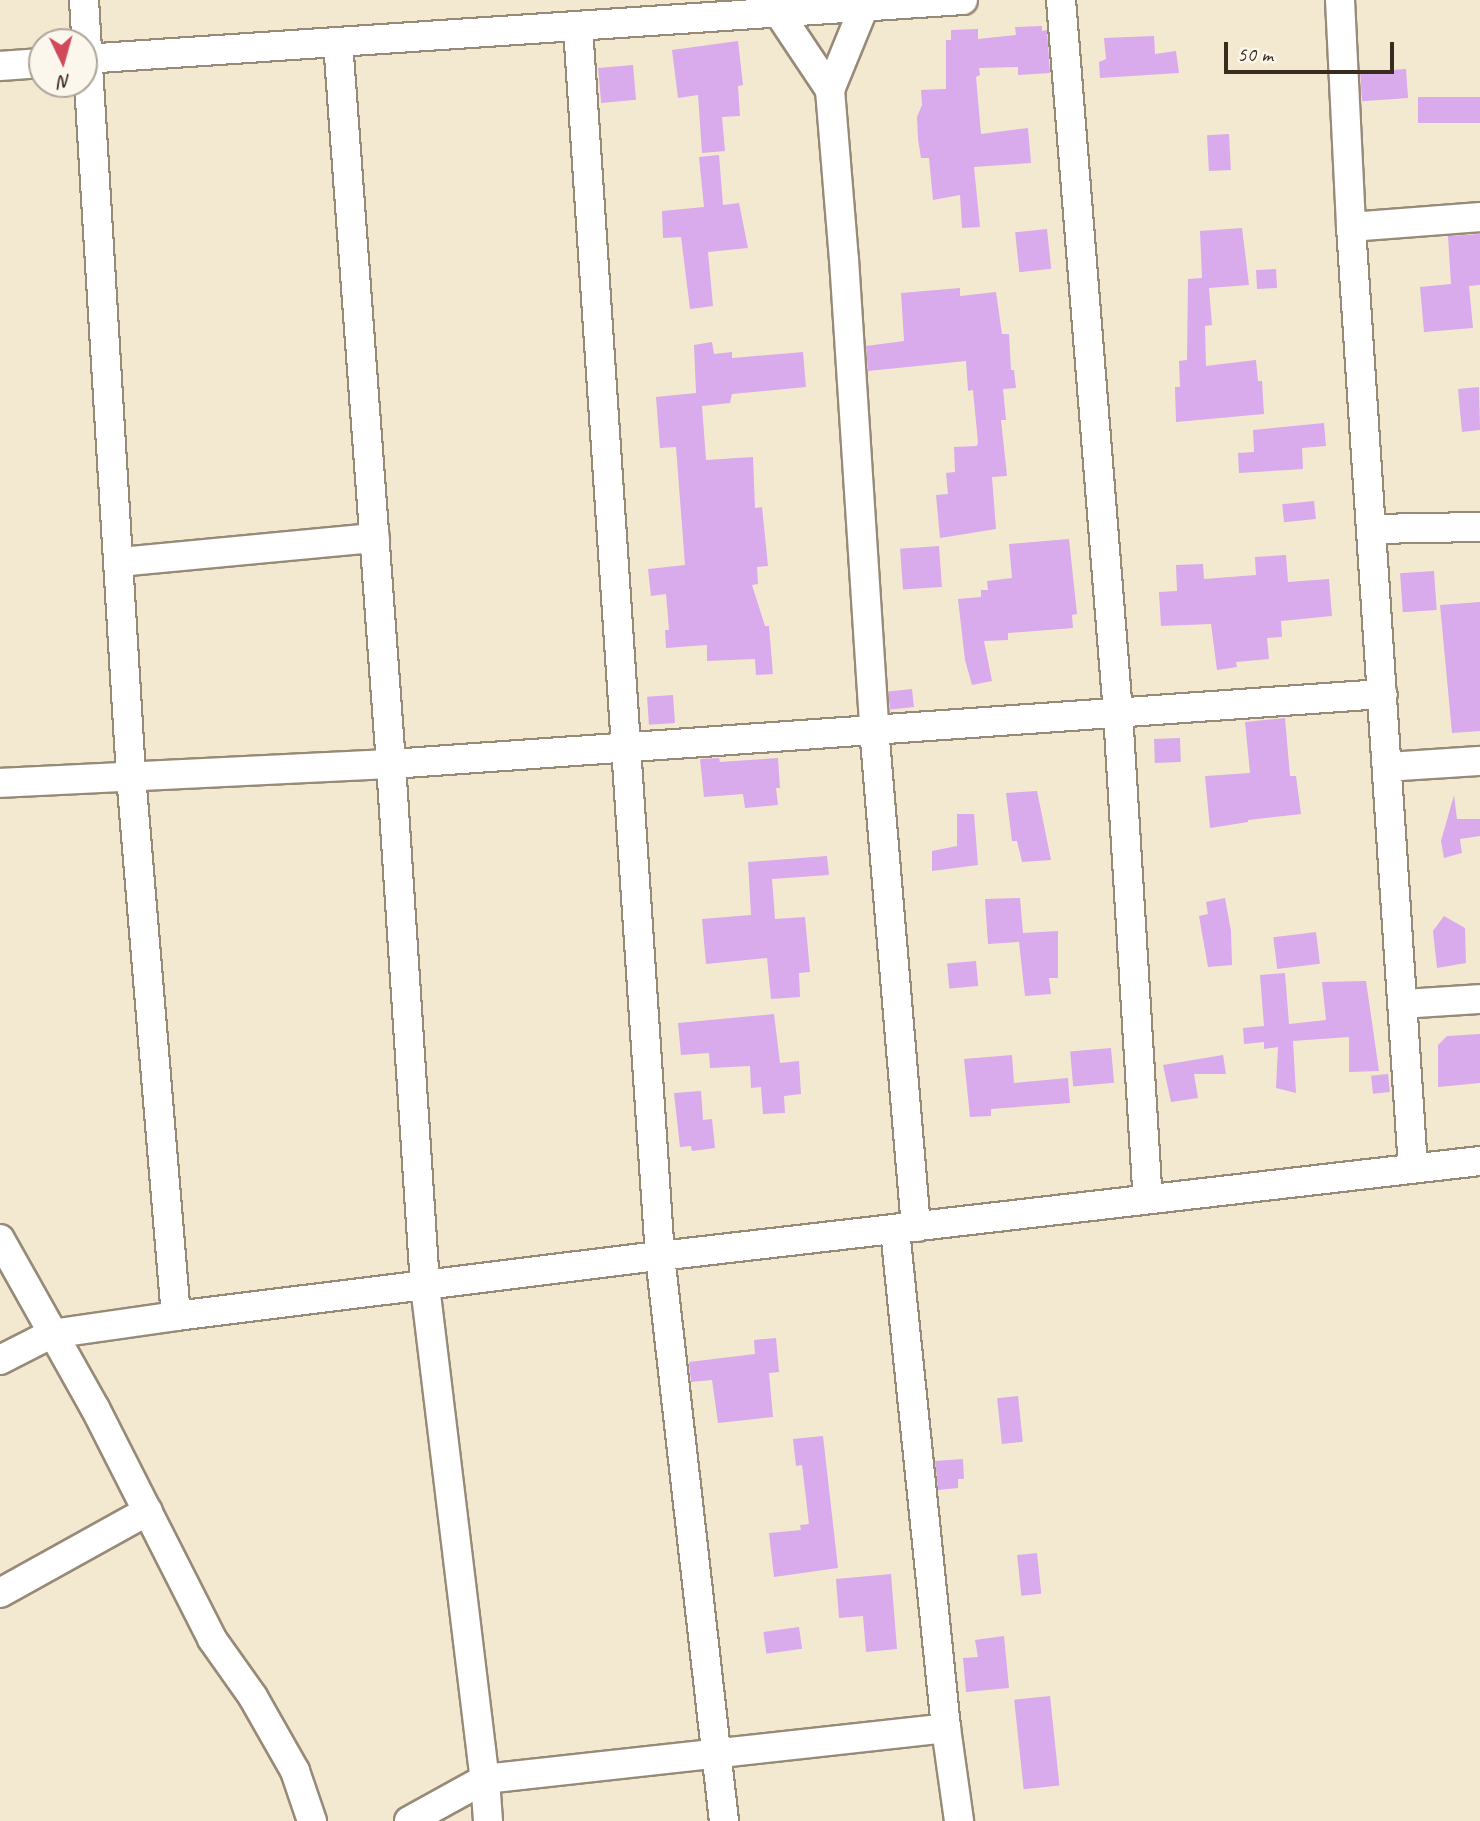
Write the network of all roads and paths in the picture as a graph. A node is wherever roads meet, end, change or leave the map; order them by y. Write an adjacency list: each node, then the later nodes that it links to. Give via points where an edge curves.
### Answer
1 (85, 0): 8 (street)
2 (963, 0): 5 (street)
3 (1061, 0): 23 (street)
4 (1340, 0): 17 (street)
5 (864, 7): 7 (street); 14 (street)
6 (716, 8): 7 (street); 9 (street)
7 (778, 12): 14 (street)
8 (85, 28)
9 (578, 28): 10 (street); 25 (street)
10 (338, 42): 11 (street); 20 (street)
11 (98, 58)
12 (28, 64): 13 (street)
13 (0, 66)
14 (830, 90): 24 (street)
15 (88, 98): 21 (street)
16 (1480, 218): 17 (street)
17 (1352, 227): 19 (street)
18 (1480, 527): 19 (street)
19 (1373, 529): 22 (street)
20 (375, 538): 21 (street); 27 (street)
21 (118, 562): 29 (street)
22 (1383, 694): 23 (street); 28 (street)
23 (1118, 713): 24 (street); 35 (street)
24 (874, 728): 25 (street); 36 (street)
25 (628, 748): 27 (street); 38 (street)
26 (1480, 761): 28 (street)
27 (391, 765): 29 (street); 39 (street)
28 (1387, 767): 32 (street)
29 (131, 775): 30 (street); 40 (street)
30 (0, 783)
31 (1480, 999): 32 (street)
32 (1403, 1003): 34 (street)
33 (1480, 1161): 34 (street)
34 (1413, 1168): 35 (street)
35 (1149, 1199): 36 (street)
36 (906, 1229): 38 (street); 45 (street)
37 (0, 1239): 41 (street)
38 (660, 1255): 39 (street); 46 (street)
39 (425, 1286): 40 (street); 47 (street)
40 (176, 1317): 41 (street)
41 (51, 1334): 42 (street); 43 (street)
42 (0, 1360)
43 (148, 1511): 44 (street); 48 (street, via 212,1639 253,1697 295,1771)
44 (0, 1593)
45 (946, 1728): 46 (street); 52 (street)
46 (718, 1755): 47 (street); 51 (street)
47 (485, 1779): 49 (street); 50 (street)
48 (312, 1821)
49 (410, 1821)
50 (488, 1821)
51 (724, 1821)
52 (959, 1821)

